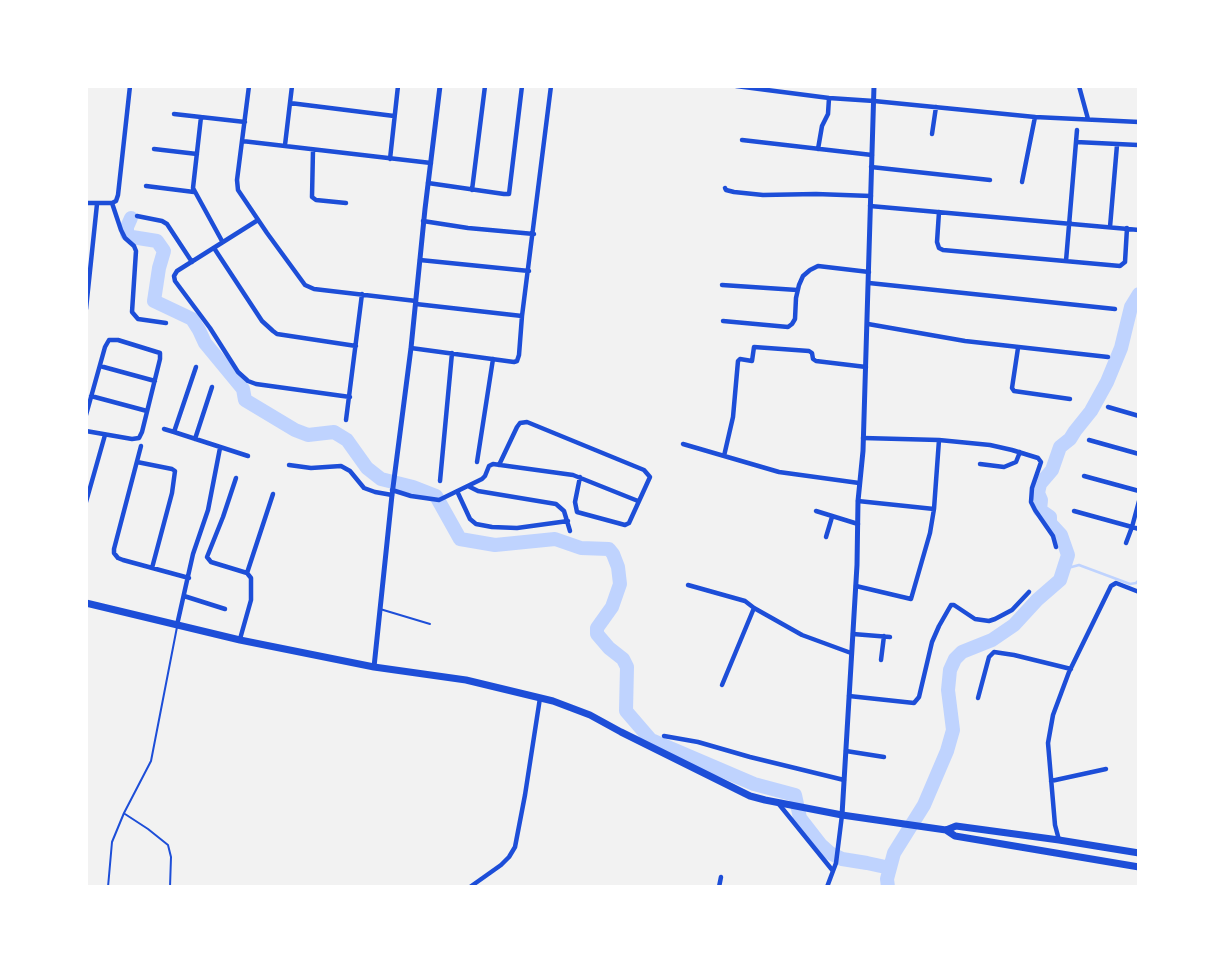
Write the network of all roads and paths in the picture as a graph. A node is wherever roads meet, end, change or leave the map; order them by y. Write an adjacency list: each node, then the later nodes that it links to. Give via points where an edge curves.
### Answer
1 (130, 86): 50 (street, via 118,195)
2 (249, 86): 21 (street)
3 (292, 86): 14 (street)
4 (398, 86): 17 (street)
5 (440, 86): 37 (main road)
6 (485, 86): 44 (street)
7 (522, 86): 44 (street, via 510,192)
8 (551, 86): 60 (street)
9 (736, 86): 12 (street)
10 (874, 86): 13 (main road)
11 (1079, 86): 20 (street)
12 (829, 98): 13 (street); 32 (street)
13 (874, 101): 15 (street); 35 (main road)
14 (290, 103): 17 (street); 28 (street)
15 (936, 107): 19 (street); 24 (street)
16 (174, 114): 18 (street)
17 (394, 116): 36 (street)
18 (201, 117): 21 (street); 34 (street)
19 (1035, 117): 20 (street); 40 (street)
20 (1087, 119): 22 (street)
21 (245, 122): 26 (street)
22 (1139, 122)
23 (1077, 130): 27 (street)
24 (932, 134)
25 (741, 140): 32 (street)
26 (242, 141): 28 (street); 54 (street, via 238,190)
27 (1076, 142): 29 (street); 56 (street)
28 (285, 145): 33 (street)
29 (1117, 145): 30 (street); 57 (street)
30 (1138, 145)
31 (154, 149): 34 (street)
32 (818, 149): 35 (street)
33 (313, 150): 36 (street); 48 (street, via 312,197)
34 (197, 154): 45 (street)
35 (872, 155): 38 (main road)
36 (390, 159): 37 (street)
37 (431, 163): 41 (main road)
38 (871, 167): 39 (street); 46 (main road)
39 (990, 180)
40 (1023, 182)
41 (428, 183): 44 (street); 55 (main road)
42 (146, 186): 45 (street)
43 (724, 187): 46 (street, via 763,195)
44 (472, 190)
45 (195, 192): 61 (street)
46 (871, 196): 51 (main road)
47 (86, 203): 49 (street)
48 (346, 203)
49 (97, 204): 50 (street); 73 (street)
50 (112, 204): 77 (street, via 125,239 136,251 132,312 138,319)
51 (870, 206): 52 (street); 67 (main road)
52 (939, 212): 56 (street); 64 (street, via 939,248)
53 (137, 216): 65 (street, via 167,224)
54 (258, 220): 61 (street); 71 (street, via 305,285)
55 (424, 221): 60 (street); 63 (main road)
56 (1068, 224): 57 (street); 64 (street)
57 (1110, 227): 58 (street)
58 (1127, 228): 59 (street); 64 (street, via 1122,265)
59 (1139, 230)
60 (534, 234): 66 (street)
61 (222, 242): 62 (street)
62 (214, 248): 65 (street); 79 (street, via 262,321 277,334)
63 (420, 260): 66 (street); 72 (main road)
64 (1066, 261)
65 (192, 262): 91 (street, via 177,272 174,280 241,376 256,384)
66 (528, 271): 75 (street)
67 (870, 272): 68 (main road); 70 (street, via 818,266 806,273)
68 (869, 283): 74 (street); 78 (main road)
69 (722, 285): 70 (street)
70 (797, 290): 76 (street, via 795,319 788,327)
71 (362, 295): 72 (street); 79 (street)
72 (416, 303): 75 (street); 80 (main road)
73 (86, 309)
74 (1115, 309)
75 (522, 316): 84 (street, via 517,361)
76 (723, 321)
77 (166, 323)
78 (868, 324): 81 (street); 87 (main road)
79 (356, 346): 91 (street)
80 (411, 348): 82 (street); 124 (main road)
81 (1018, 348): 83 (street); 92 (street, via 1014,391)
82 (452, 353): 84 (street); 121 (street)
83 (1108, 357)
84 (493, 359): 114 (street)
85 (100, 366): 88 (street); 88 (street, via 107,343 113,339 158,352); 90 (street)
86 (196, 367): 100 (street)
87 (866, 368): 102 (main road); 112 (street, via 816,361 809,351 753,348 752,361 738,360)
88 (155, 381): 94 (street)
89 (212, 387): 103 (street)
90 (91, 396): 94 (street); 95 (street)
91 (350, 397): 97 (street)
92 (1070, 399)
93 (1108, 407): 96 (street)
94 (147, 411): 101 (street, via 139,438)
95 (86, 415)
96 (1139, 416)
97 (346, 420)
98 (164, 429): 100 (street)
99 (86, 431): 101 (street)
100 (174, 432): 103 (street)
101 (105, 435): 131 (street)
102 (863, 438): 104 (street); 122 (main road)
103 (195, 439): 108 (street)
104 (939, 439): 109 (street); 132 (street)
105 (1089, 440): 110 (street)
106 (683, 444): 112 (street)
107 (141, 446): 113 (street)
108 (220, 448): 111 (street); 146 (street)
109 (1020, 452): 115 (street, via 1016,462 1004,467); 143 (street, via 1041,461 1031,502)
110 (1139, 454)
111 (248, 456)
112 (724, 456): 122 (street, via 779,472)
113 (137, 462): 144 (street, via 114,553); 144 (street, via 175,471)
114 (477, 462)
115 (980, 464)
116 (289, 465): 124 (street, via 341,466 364,488)
117 (499, 465): 119 (street); 123 (street, via 490,465 483,478); 128 (street, via 518,425 525,421 644,470 649,480)
118 (1084, 476): 126 (street)
119 (580, 477): 128 (street); 128 (street, via 575,504 582,514 625,525)
120 (236, 478): 145 (street, via 207,557)
121 (440, 481)
122 (859, 483): 129 (main road)
123 (467, 486): 125 (street); 136 (street, via 556,504)
124 (392, 490): 125 (street, via 434,499); 155 (main road)
125 (457, 491): 136 (street, via 476,524 517,528)
126 (1139, 491)
127 (273, 494): 145 (street)
128 (638, 501)
129 (858, 501): 132 (street); 137 (main road)
130 (1139, 501): 138 (street)
131 (86, 502)
132 (934, 509): 148 (street, via 911,599)
133 (816, 511): 135 (street)
134 (1074, 511): 138 (street)
135 (832, 517): 137 (street); 141 (street)
136 (568, 521): 140 (street)
137 (858, 524): 148 (main road)
138 (1132, 527): 139 (street); 142 (street)
139 (1139, 529)
140 (570, 531)
141 (826, 537)
142 (1126, 543)
143 (1056, 547)
144 (152, 568): 146 (street)
145 (247, 573): 159 (street, via 252,591)
146 (189, 578): 151 (street)
147 (688, 585): 153 (street, via 746,601)
148 (855, 586): 158 (main road)
149 (1029, 592): 165 (street, via 995,620 975,620 951,605 932,642 914,703)
150 (1139, 592): 163 (street, via 1116,583 1111,586)
151 (184, 596): 154 (street); 157 (street)
152 (86, 603): 157 (highway)
153 (754, 608): 160 (street, via 802,635); 164 (street)
154 (225, 609)
155 (379, 609): 156 (lane); 162 (main road)
156 (430, 624)
157 (177, 626): 159 (highway); 175 (lane, via 150,761)
158 (853, 634): 160 (main road); 161 (street, via 887,636)
159 (240, 640): 162 (highway)
160 (851, 653): 165 (main road)
161 (881, 660)
162 (374, 667): 166 (highway, via 466,680)
163 (1071, 669): 167 (street, via 994,652); 173 (street, via 1049,733)
164 (722, 685)
165 (849, 696): 169 (main road)
166 (540, 698): 174 (highway, via 590,715 750,796); 185 (street, via 515,847 501,865)
167 (978, 698)
168 (664, 736): 172 (street)
169 (846, 751): 170 (street); 172 (main road)
170 (884, 757)
171 (1106, 769): 173 (street)
172 (845, 780): 176 (main road)
173 (1051, 781): 178 (street)
174 (778, 803): 176 (highway); 181 (street)
175 (124, 813): 183 (lane, via 111,846); 184 (lane, via 168,845)
176 (842, 815): 177 (highway); 181 (street)
177 (946, 830): 178 (highway, via 956,826); 180 (highway, via 955,836)
178 (1059, 840): 179 (highway)
179 (1139, 853)
180 (1139, 867)
181 (832, 871): 187 (street)
182 (721, 877): 186 (street)
183 (108, 887)
184 (170, 887)
185 (470, 887)
186 (719, 887)
187 (827, 887)

